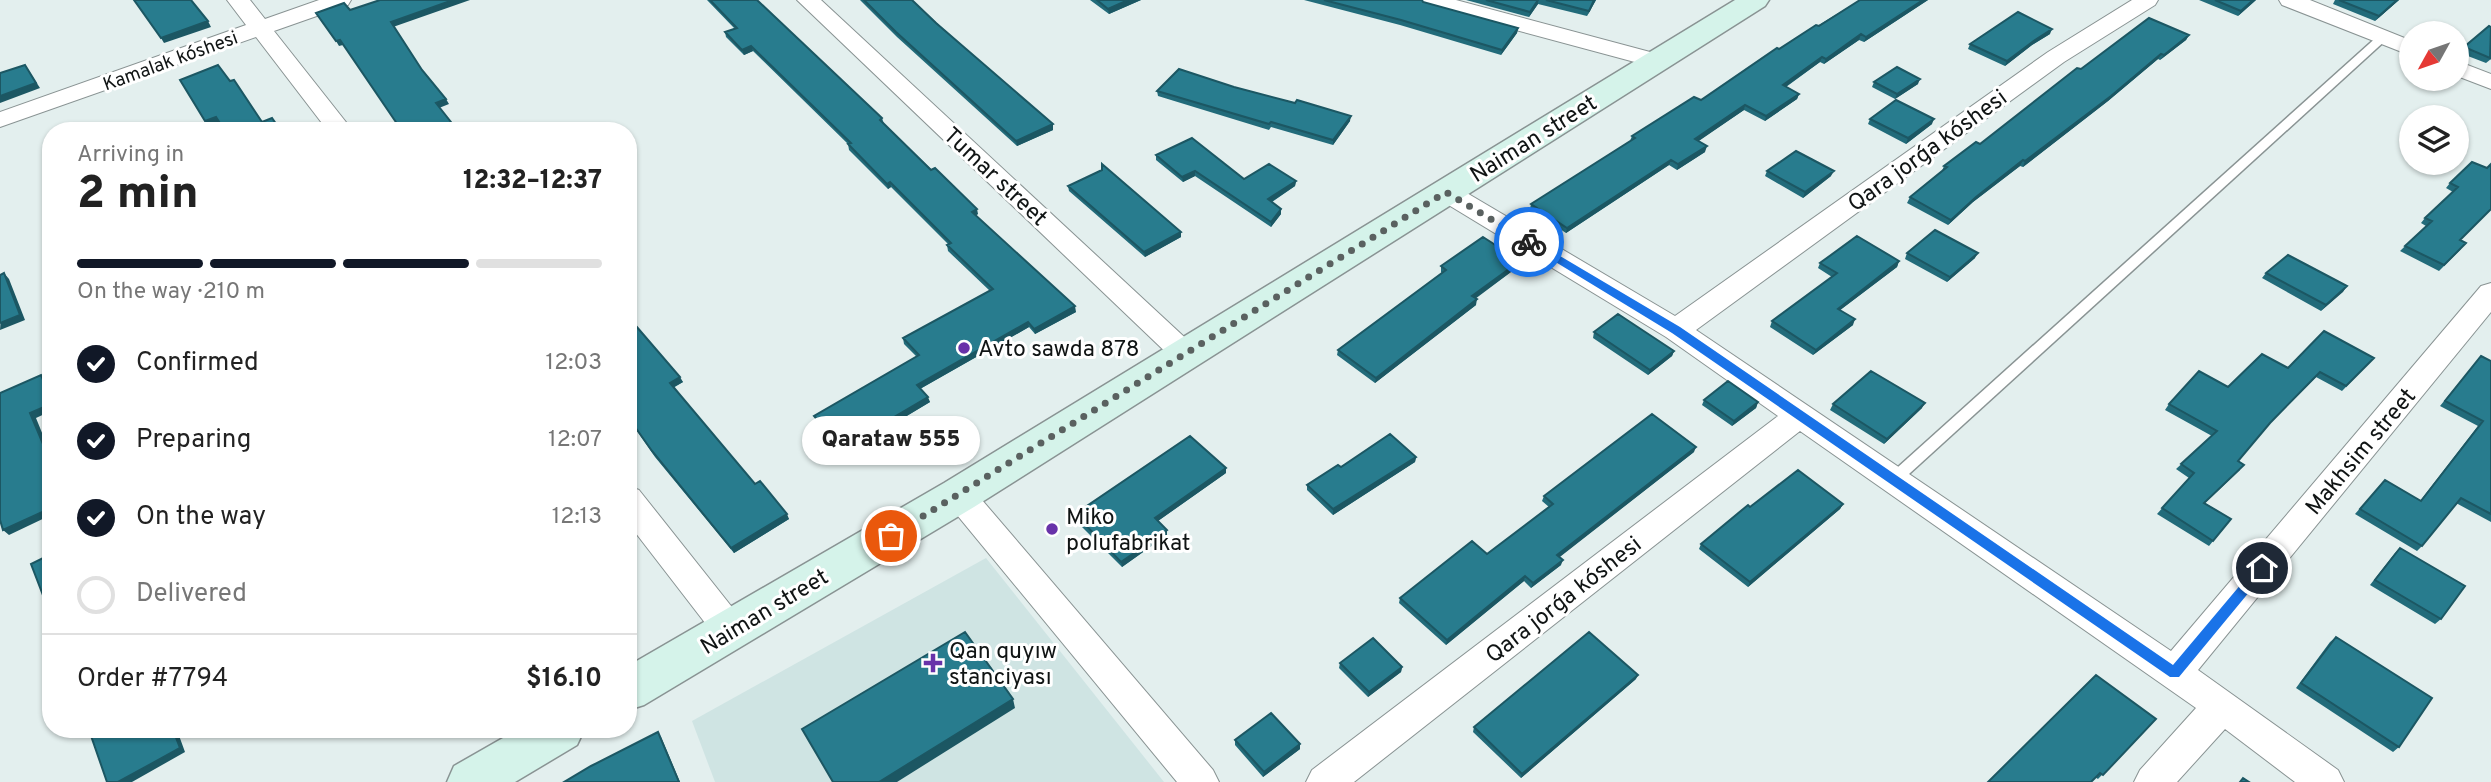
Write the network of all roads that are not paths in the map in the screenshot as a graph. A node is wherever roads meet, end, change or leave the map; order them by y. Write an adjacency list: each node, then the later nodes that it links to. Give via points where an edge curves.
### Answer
1 (238, 0): 8 (street)
2 (340, 0): 8 (street, Kamalak kóshesi)
3 (808, 0): 19 (street, Tumar street)
4 (1431, 0): 11 (street)
5 (1755, 0): 11 (main road, Naiman street)
6 (2147, 0): 18 (street, Qara jorǵa kóshesi, via 2056,57)
7 (2298, 1): 9 (street)
8 (260, 28): 14 (street, Kamalak kóshesi); 15 (street)
9 (2383, 37): 10 (street); 21 (lane)
10 (2399, 44)
11 (1657, 61): 16 (main road, Naiman street)
12 (2469, 73): 13 (street)
13 (2491, 82)
14 (0, 120)
15 (334, 122)
16 (1446, 192): 18 (street); 19 (main road, Naiman street)
17 (2491, 293): 25 (street, Makhsim street)
18 (1676, 330): 20 (street)
19 (1184, 353): 22 (main road, Naiman street)
20 (1800, 415): 21 (street); 31 (street, Qara jorǵa kóshesi)
21 (1894, 480): 25 (street)
22 (959, 495): 24 (main road, Naiman street); 30 (street)
23 (637, 511): 24 (street)
24 (731, 631): 26 (main road, Naiman street)
25 (2174, 673): 27 (street)
26 (637, 685)
27 (2222, 706): 32 (street); 33 (street)
28 (547, 738): 29 (main road)
29 (471, 782)
30 (1200, 782)
31 (1325, 782)
32 (2153, 782)
33 (2325, 782)

